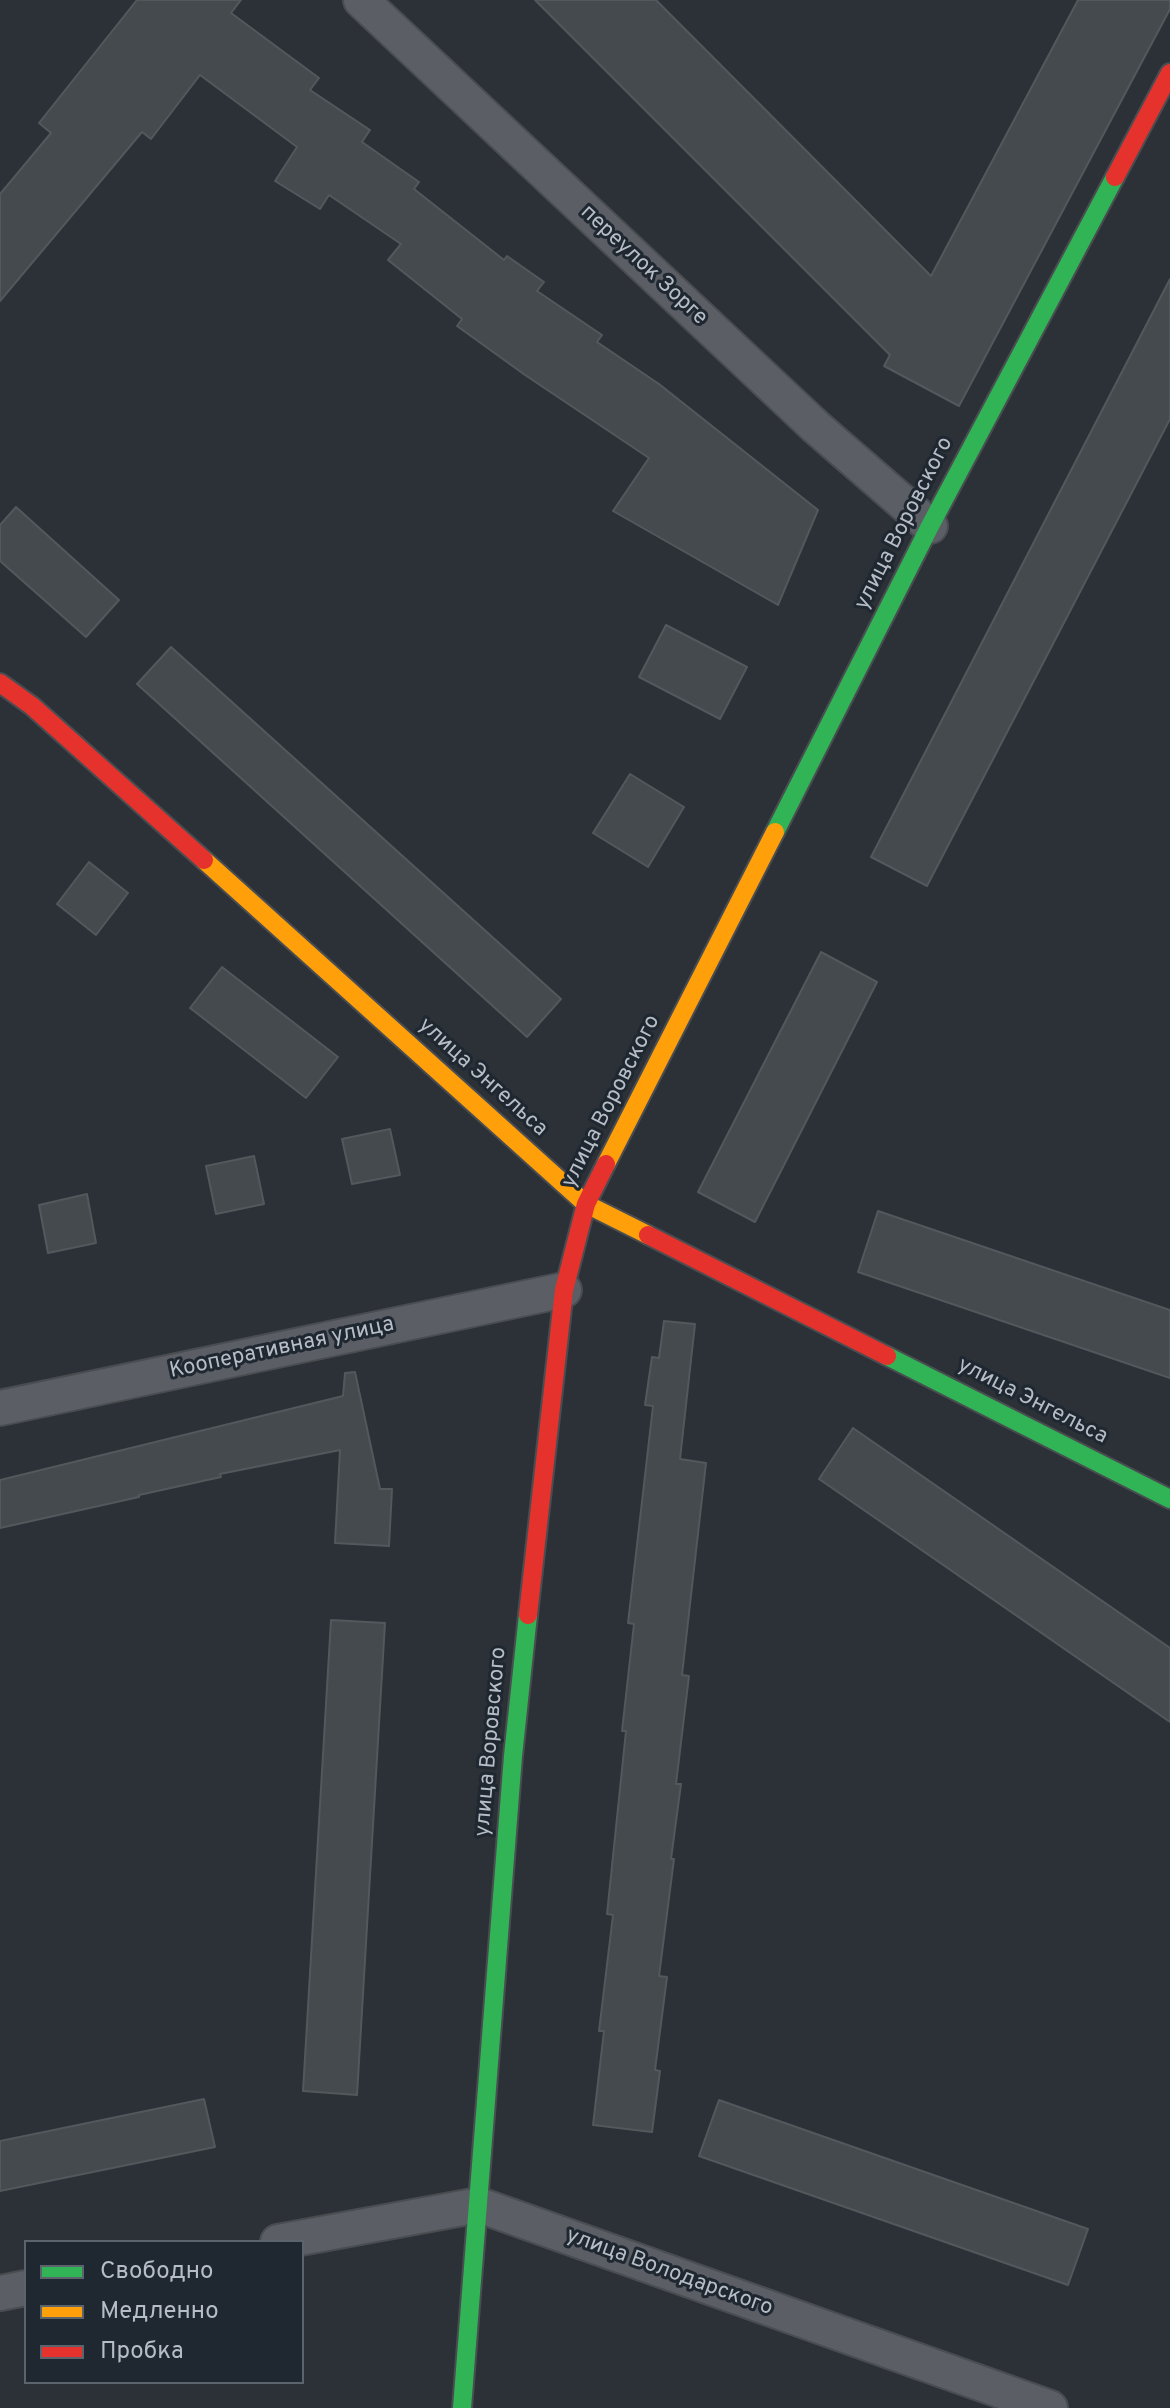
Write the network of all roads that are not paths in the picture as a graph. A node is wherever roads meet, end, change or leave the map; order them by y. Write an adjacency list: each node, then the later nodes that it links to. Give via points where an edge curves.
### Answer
1 (361, 0): 3 (street, переулок Зорге, via 816,427)
2 (1170, 73): 3 (street, улица Воровского)
3 (930, 526): 5 (street, улица Воровского)
4 (0, 683): 5 (street, улица Энгельса, via 32,706)
5 (586, 1204): 6 (street, улица Воровского); 8 (street, улица Энгельса)
6 (564, 1290): 7 (street, Кооперативная улица); 9 (street, улица Воровского, via 513,1756)
7 (0, 1408)
8 (1170, 1499)
9 (479, 2205): 10 (street); 13 (street, улица Воровского); 14 (street, улица Володарского)
10 (289, 2240)
11 (24, 2288): 12 (street)
12 (0, 2293)
13 (462, 2408)
14 (1050, 2408)

